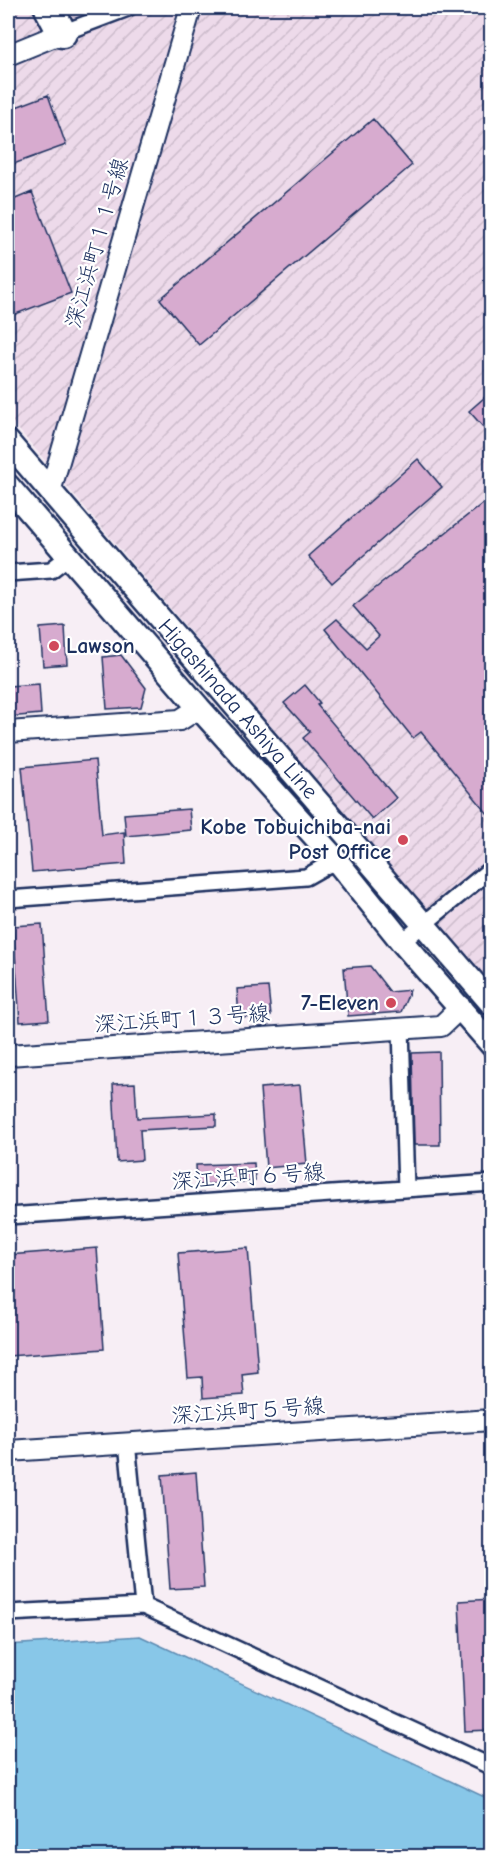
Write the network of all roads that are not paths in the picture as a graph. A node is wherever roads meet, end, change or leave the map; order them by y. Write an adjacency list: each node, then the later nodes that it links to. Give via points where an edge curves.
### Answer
1 (49, 8): 4 (highway)
2 (128, 8): 4 (street)
3 (190, 8): 8 (street, 深江浜町１１号線)
4 (62, 33): 5 (street)
5 (8, 55)
6 (8, 442): 8 (main road, Higashinada Ashiya Line)
7 (8, 486): 9 (main road, Higashinada Ashiya Line)
8 (50, 492): 16 (main road, Higashinada Ashiya Line)
9 (68, 557): 10 (street, via 51,570); 11 (main road, Higashinada Ashiya Line)
10 (8, 573)
11 (200, 708): 12 (street, via 180,720); 13 (main road, Higashinada Ashiya Line)
12 (8, 732)
13 (336, 860): 15 (street, via 306,877); 17 (main road, Higashinada Ashiya Line)
14 (492, 868): 16 (street)
15 (8, 899)
16 (425, 924): 17 (street); 18 (main road, Higashinada Ashiya Line)
17 (402, 942): 19 (main road, Higashinada Ashiya Line)
18 (492, 1004)
19 (461, 1007): 20 (street, 深江浜町１３号線, via 441,1026); 21 (main road, Higashinada Ashiya Line)
20 (401, 1028): 22 (street, 深江浜町１３号線); 24 (street)
21 (492, 1044)
22 (8, 1055)
23 (492, 1183): 24 (street, 深江浜町６号線)
24 (406, 1189): 25 (street, 深江浜町６号線)
25 (8, 1216)
26 (492, 1419): 27 (street, 深江浜町５号線)
27 (127, 1442): 28 (street, 深江浜町５号線); 29 (street)
28 (8, 1451)
29 (144, 1606): 30 (street); 31 (street)
30 (8, 1613)
31 (492, 1767)

